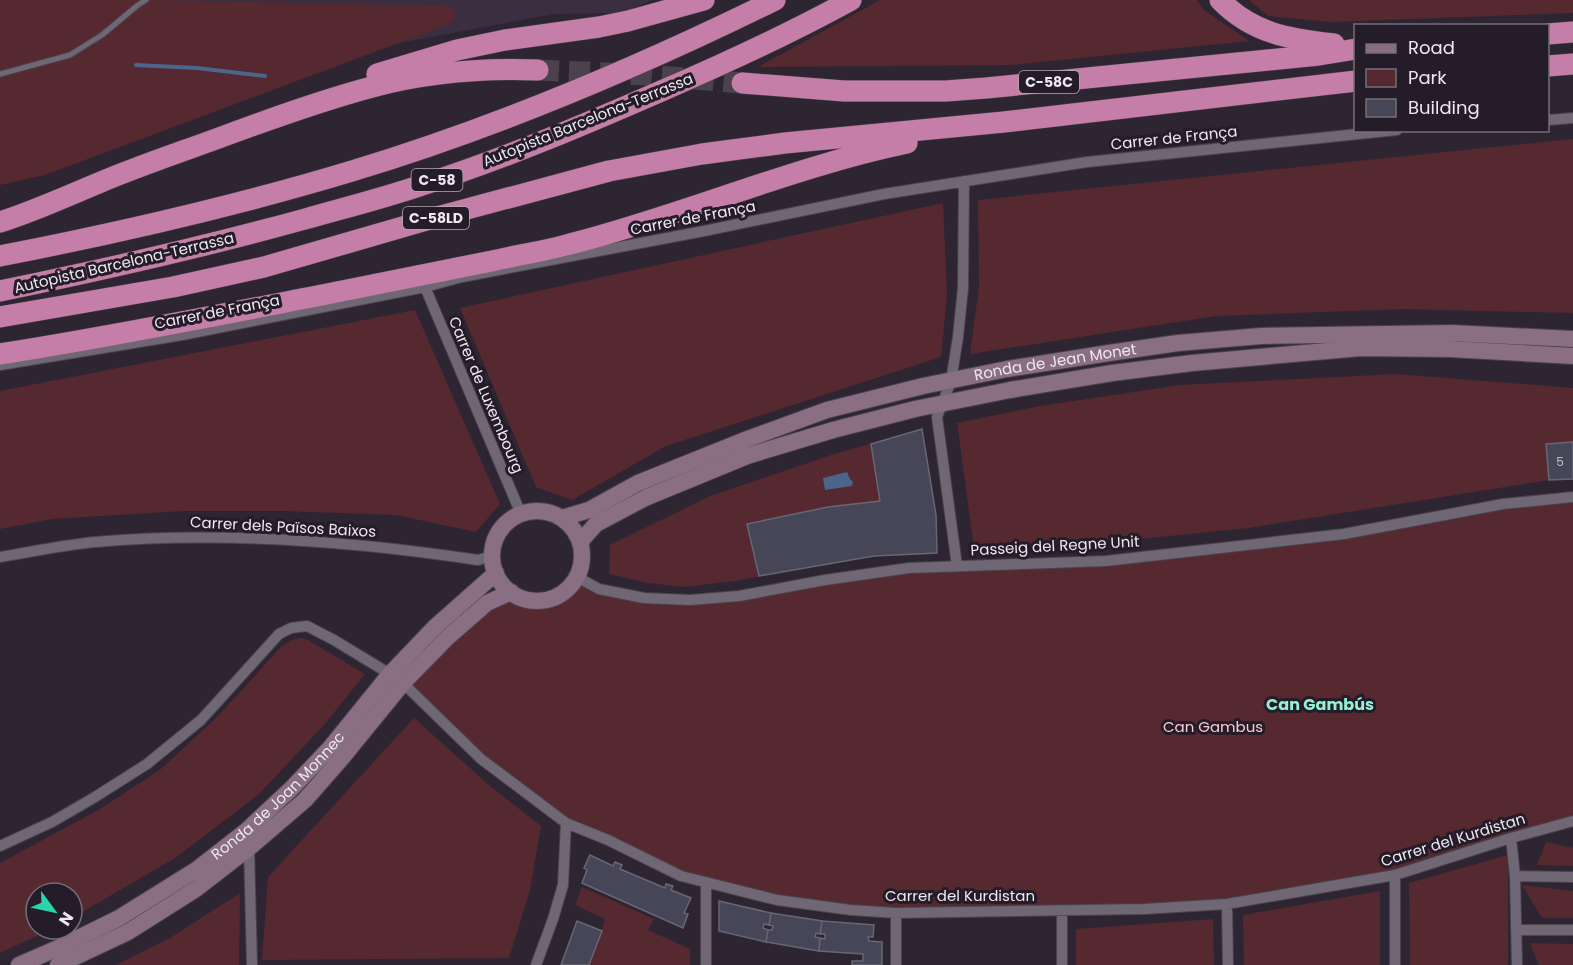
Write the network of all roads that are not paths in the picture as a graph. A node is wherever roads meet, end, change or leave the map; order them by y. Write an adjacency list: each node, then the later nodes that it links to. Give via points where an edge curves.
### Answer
1 (146, 0): 13 (lane, via 70,55)
2 (704, 0): 16 (highway, via 599,27 457,50 365,78)
3 (775, 0): 26 (highway, Autopista Barcelona-Terrassa / C-58, via 575,91 352,171 226,206)
4 (851, 0): 28 (highway, Autopista Barcelona-Terrassa / C-58, via 717,67 599,118 423,185 234,238)
5 (1220, 0): 8 (highway, via 1251,25 1271,33)
6 (1573, 32): 7 (highway)
7 (1549, 34)
8 (1354, 48)
9 (1354, 48): 15 (highway, C-58C, via 946,91 844,91)
10 (1573, 64): 11 (highway)
11 (1549, 66)
12 (538, 70): 16 (highway, via 487,70 417,78)
13 (0, 74)
14 (1354, 81): 19 (highway, C-58C)
15 (742, 83)
16 (313, 104): 23 (highway)
17 (1573, 118): 18 (street)
18 (1549, 120)
19 (1004, 122): 21 (highway, C-58C, via 702,154); 31 (highway, via 857,154 570,244 171,325)
20 (1379, 132): 22 (street, Carrer de França, via 1087,162)
21 (609, 171): 29 (highway, C-58LD, via 264,267)
22 (964, 181): 27 (street, Carrer de França); 34 (street, via 963,288)
23 (102, 182): 24 (highway); 25 (highway)
24 (0, 210)
25 (0, 222)
26 (0, 256)
27 (425, 287): 33 (street, Carrer de França, via 182,335); 37 (street, Carrer de Luxembourg)
28 (0, 291)
29 (0, 318)
30 (1573, 339): 34 (street, Ronda de Jean Monet, via 1452,333 1261,336 1109,353)
31 (0, 354)
32 (1573, 356): 35 (street, Ronda de Jean Monet, via 1361,348 1169,366)
33 (0, 365)
34 (951, 381): 35 (street); 38 (street, Ronda de Jean Monet, via 827,410 638,483 589,510)
35 (942, 404): 39 (street, Ronda de Jean Monet, via 747,456 645,498 596,524); 42 (street, via 937,417)
36 (1573, 497): 42 (street, Passeig del Regne Unit, via 1503,504 1344,534 1106,561)
37 (520, 514): 38 (street, via 549,512); 41 (street, via 500,531)
38 (562, 518): 39 (street)
39 (580, 542): 44 (street, via 582,560)
40 (0, 556): 41 (street, Carrer dels Països Baixos, via 94,542 190,537 291,539 478,560)
41 (492, 556): 43 (street)
42 (957, 566): 44 (street, Passeig del Regne Unit, via 897,569 739,596 690,600 633,596 600,589)
43 (496, 573): 45 (street); 46 (street, Ronda de Joan Monnec, via 435,627)
44 (577, 577): 45 (street, via 566,590 538,601)
45 (511, 592): 46 (street, Ronda de Joan Monnec, via 487,603)
46 (397, 679): 48 (street, Carrer del Kurdistan, via 481,759); 50 (street, Carrer del Kurdistan, via 307,626 291,627 279,634 201,720 147,764 52,822); 51 (street, Ronda de Joan Monnec, via 341,759 305,800); 61 (street, Ronda de Joan Monnec, via 246,831 195,870 119,918)
47 (1573, 821): 49 (street, Carrer del Kurdistan)
48 (566, 823): 55 (street, Carrer del Kurdistan, via 681,876); 65 (street, via 563,885)
49 (1511, 838): 52 (street, Carrer del Kurdistan); 53 (street)
50 (0, 846)
51 (249, 848): 61 (street, Ronda de Joan Monnec, via 196,889 128,932); 64 (street)
52 (1395, 875): 56 (street, Carrer del Kurdistan); 70 (street)
53 (1515, 876): 54 (street); 59 (street)
54 (1573, 877)
55 (706, 882): 58 (street, Carrer del Kurdistan, via 777,900); 66 (street)
56 (1227, 904): 57 (street, Carrer del Kurdistan); 69 (street)
57 (1062, 911): 58 (street, Carrer del Kurdistan); 68 (street)
58 (896, 914): 67 (street)
59 (1516, 930): 60 (street); 71 (street)
60 (1573, 930)
61 (82, 952): 62 (street, Ronda de Joan Monnec); 63 (street, Ronda de Joan Monnec)
62 (19, 965)
63 (58, 965)
64 (252, 965)
65 (536, 965)
66 (706, 965)
67 (896, 965)
68 (1062, 965)
69 (1228, 965)
70 (1395, 965)
71 (1517, 965)

